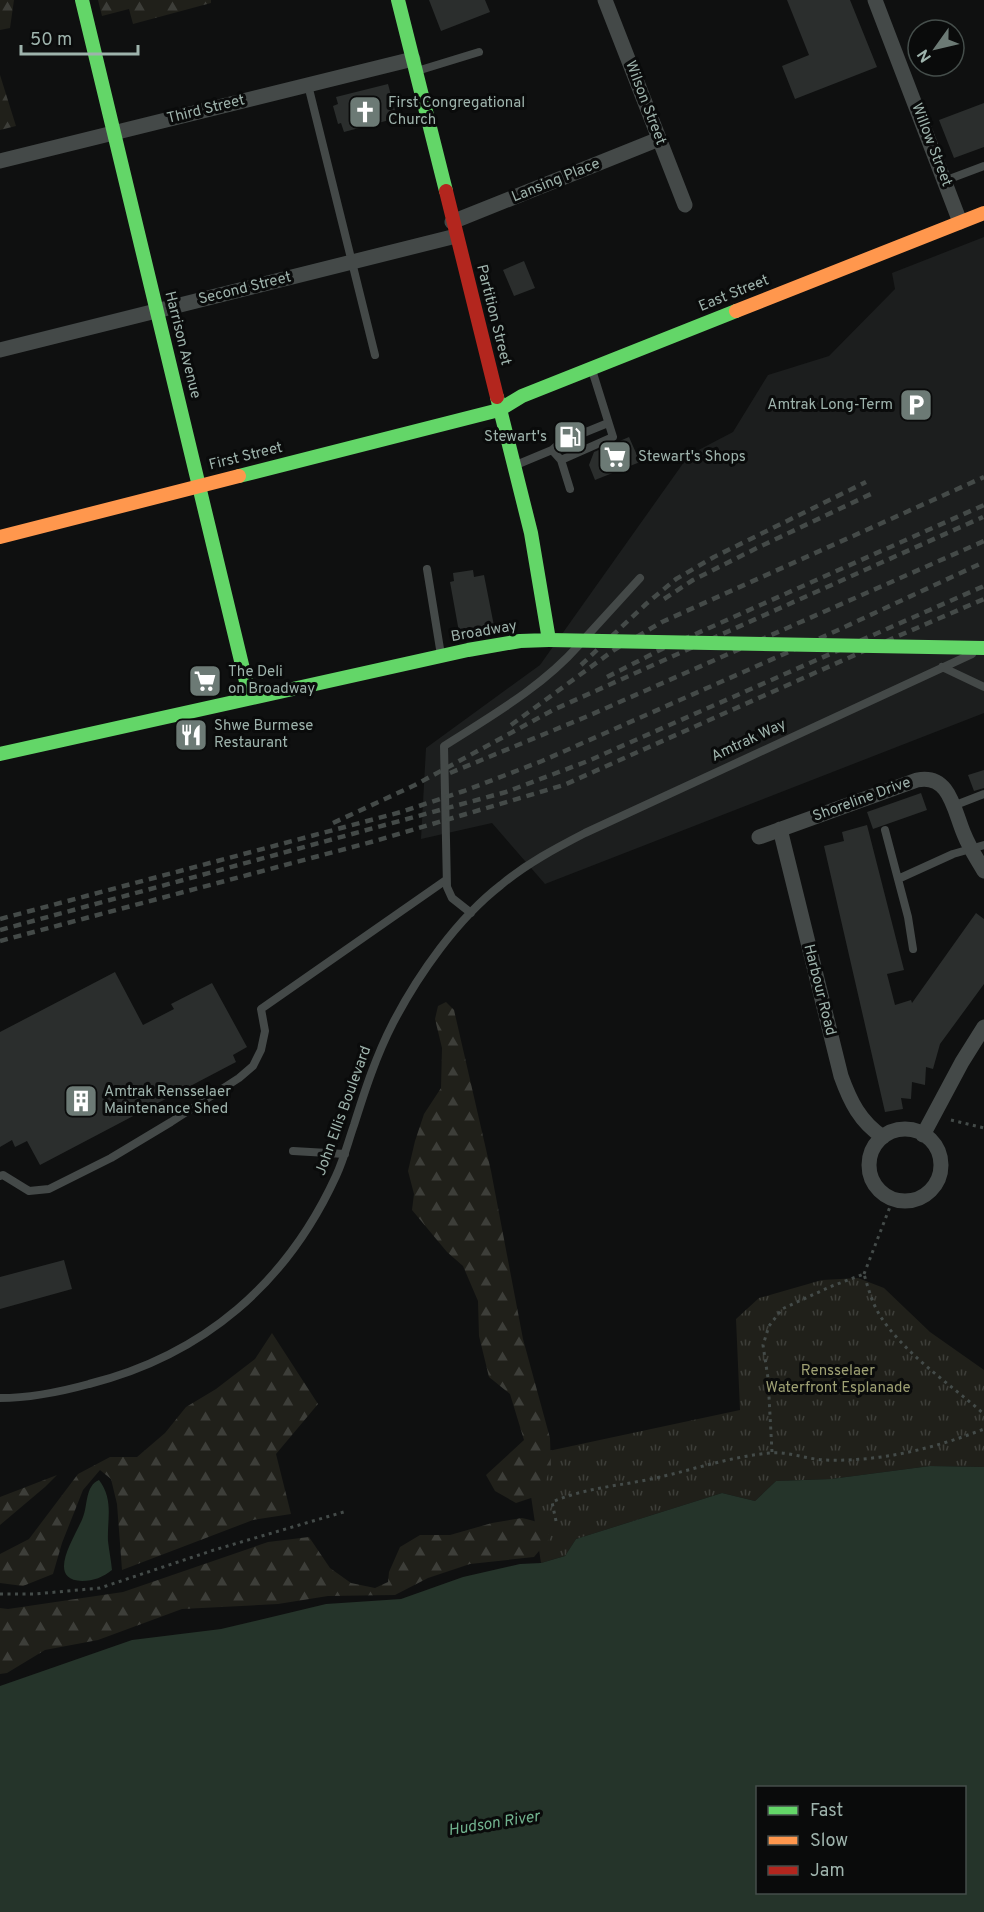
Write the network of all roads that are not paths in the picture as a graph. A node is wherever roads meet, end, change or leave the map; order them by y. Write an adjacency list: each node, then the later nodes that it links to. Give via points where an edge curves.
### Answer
1 (82, 0): 8 (street, Harrison Avenue)
2 (398, 0): 6 (street, Partition Street)
3 (875, 0): 12 (street, Willow Street)
4 (608, 1): 9 (street, Wilson Street)
5 (478, 52): 6 (lane)
6 (414, 65): 7 (street, Third Street); 16 (street, Partition Street)
7 (308, 85): 8 (street, Third Street); 17 (lane)
8 (114, 133): 10 (street, Third Street); 18 (street, Harrison Avenue)
9 (659, 139): 13 (street, Wilson Street); 16 (street, Lansing Place)
10 (0, 161)
11 (984, 166): 12 (lane)
12 (944, 181): 15 (street, Willow Street)
13 (685, 205)
14 (984, 213): 15 (street, East Street)
15 (960, 222): 21 (street, East Street)
16 (454, 229): 17 (street, Second Street); 22 (street, Partition Street)
17 (352, 262): 18 (street, Second Street); 20 (lane)
18 (157, 311): 19 (street, Second Street); 29 (street, Harrison Avenue)
19 (0, 350)
20 (375, 355)
21 (591, 368): 22 (street, East Street, via 522,396); 23 (lane)
22 (499, 410): 28 (street, Partition Street); 29 (street, First Street)
23 (608, 423): 24 (lane); 27 (lane, via 613,437)
24 (581, 434)
25 (561, 442): 26 (lane)
26 (552, 450): 27 (lane); 28 (lane)
27 (561, 460): 30 (lane)
28 (514, 466): 34 (street, Partition Street, via 536,556)
29 (199, 486): 31 (street, First Street); 39 (street, Harrison Avenue)
30 (570, 489)
31 (0, 537)
32 (427, 569): 36 (lane)
33 (640, 578): 50 (lane, via 564,662 444,746)
34 (549, 640): 35 (street, Broadway, bridge); 36 (street, Broadway, via 520,641)
35 (984, 648): 37 (lane, Amtrak Way)
36 (442, 657): 39 (street, Broadway)
37 (942, 667): 38 (lane); 47 (lane, Amtrak Way, via 607,822)
38 (984, 687)
39 (250, 698): 40 (street, Broadway)
40 (0, 754)
41 (984, 794): 42 (lane)
42 (953, 806): 43 (street, Shoreline Drive, via 940,784 923,779); 46 (street, Shoreline Drive)
43 (780, 829): 45 (street, Shoreline Drive); 55 (street, Harbour Road, via 841,1076 861,1118)
44 (885, 830): 49 (lane)
45 (759, 837)
46 (977, 847): 48 (street, Shoreline Drive); 49 (lane)
47 (529, 866): 51 (lane, John Ellis Boulevard, via 500,885)
48 (984, 871)
49 (898, 879): 52 (lane)
50 (446, 880): 51 (lane, via 452,898); 58 (lane, via 261,1009 265,1031 258,1059 228,1085 145,1138 58,1185 30,1191)
51 (471, 913): 57 (lane, John Ellis Boulevard, via 393,1023 365,1088)
52 (913, 949)
53 (984, 1027): 54 (street)
54 (923, 1135): 55 (street, via 902,1130); 55 (street, via 934,1144 940,1157 940,1174 932,1190 908,1202 893,1199 874,1184 869,1169 870,1153)
55 (883, 1137)
56 (293, 1151): 57 (lane)
57 (345, 1154): 59 (lane, John Ellis Boulevard, via 294,1250 260,1289 219,1324 183,1348 118,1376 51,1393)
58 (0, 1176)
59 (0, 1398)

